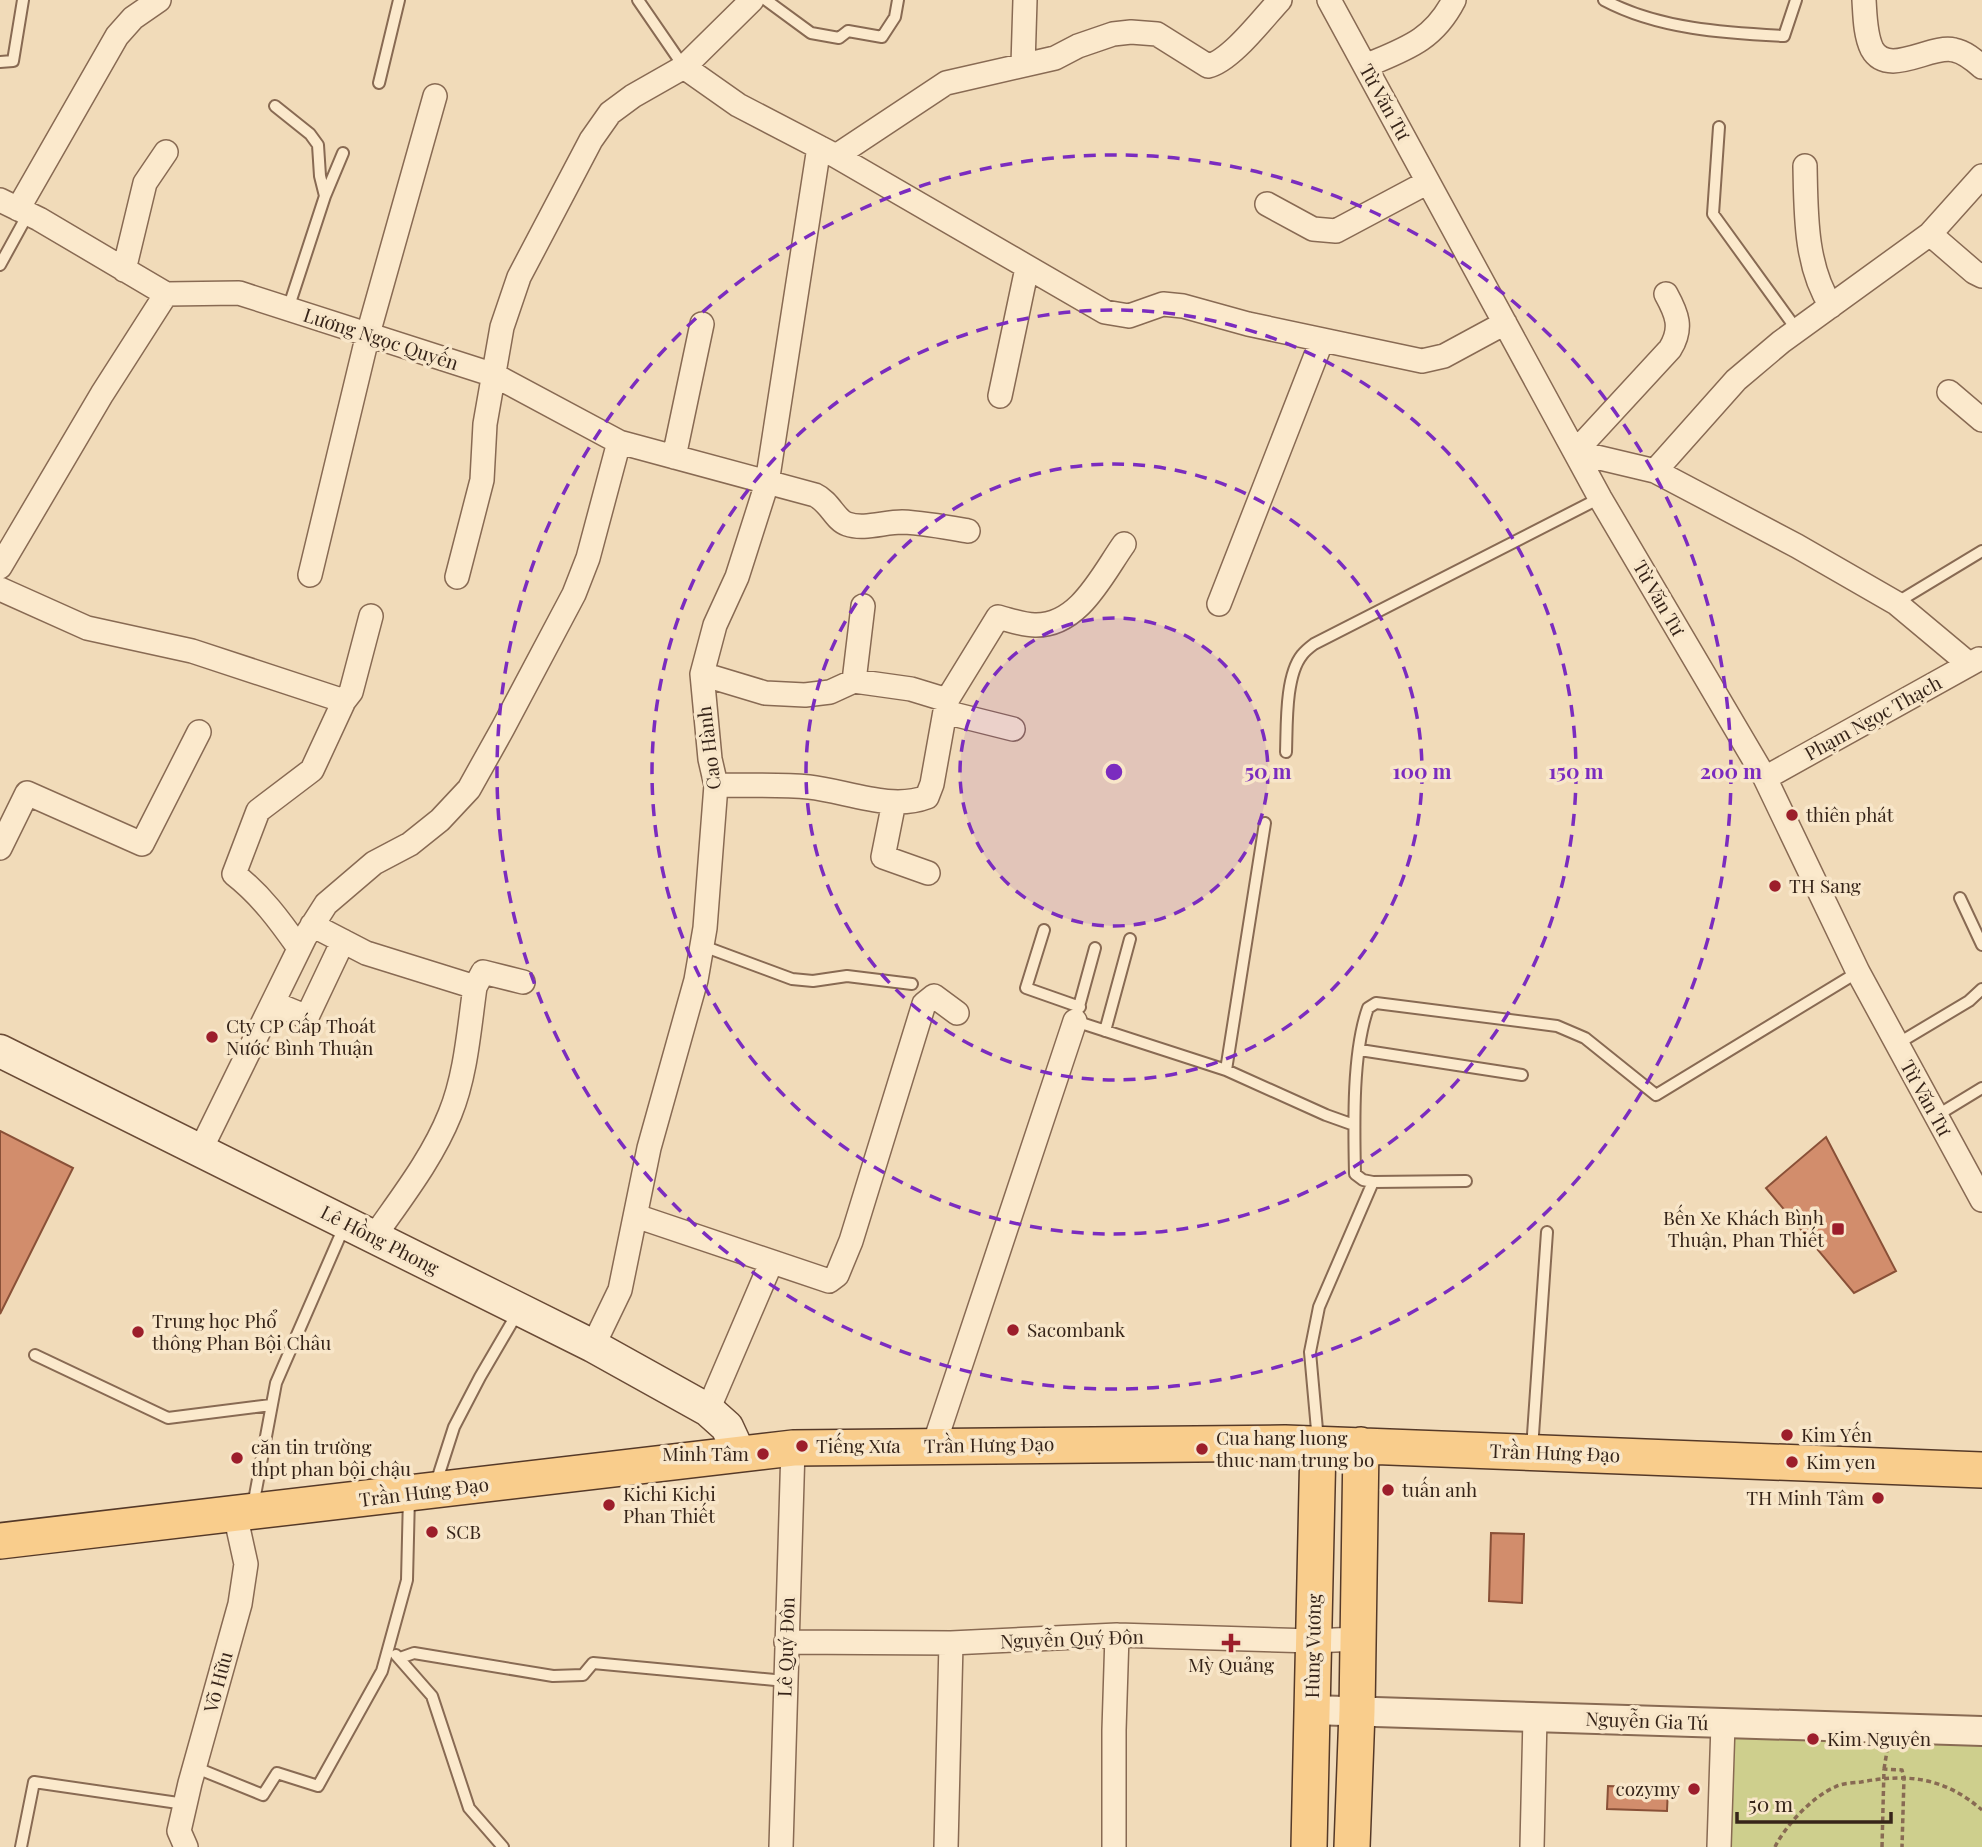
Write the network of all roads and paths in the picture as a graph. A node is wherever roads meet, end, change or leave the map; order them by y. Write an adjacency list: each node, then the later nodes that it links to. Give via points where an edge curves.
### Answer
1 (23, 0): 15 (lane, via 13,61)
2 (159, 0): 32 (street, via 117,36)
3 (399, 0): 20 (lane)
4 (638, 0): 18 (lane)
5 (752, 0): 18 (street)
6 (766, 0): 7 (lane, via 811,33 839,38 848,31 882,37 895,17)
7 (898, 0)
8 (1025, 0): 16 (street)
9 (1280, 0): 16 (street, via 1215,65 1208,66 1157,34 1131,32 1096,38 1055,58)
10 (1329, 0): 17 (street, Từ Văn Tư)
11 (1454, 0): 17 (street, via 1435,30 1410,47)
12 (1604, 0): 13 (lane, via 1655,20 1784,36)
13 (1796, 0)
14 (1864, 0): 19 (street, via 1868,40 1873,52 1883,58 1898,61 1954,50)
15 (0, 62)
16 (1024, 65): 24 (street, via 946,83)
17 (1365, 66): 29 (street, Từ Văn Tư)
18 (684, 67): 24 (street, via 737,105); 47 (street, via 610,113 591,140 519,277 502,327)
19 (1982, 67)
20 (379, 83)
21 (435, 96): 45 (street)
22 (275, 106): 30 (lane, via 318,145)
23 (1719, 127): 44 (lane, via 1713,214)
24 (827, 151): 35 (street); 55 (street, Cao Hành)
25 (166, 152): 36 (street, via 145,183)
26 (343, 153): 30 (lane)
27 (1805, 166): 40 (street, via 1806,216 1815,271)
28 (1982, 176): 33 (street)
29 (1428, 182): 31 (street, via 1336,231 1313,229); 42 (street, Từ Văn Tư)
30 (325, 196): 41 (lane)
31 (1267, 204)
32 (15, 208): 34 (lane); 36 (street)
33 (1930, 234): 37 (street); 40 (street)
34 (0, 265)
35 (1027, 268): 46 (street, via 1105,312 1129,316 1163,304 1183,306); 49 (street)
36 (124, 270): 38 (street)
37 (1982, 276)
38 (166, 294): 41 (street, Lương Ngọc Quyến, via 239,293); 60 (street)
39 (1666, 294): 52 (street, via 1678,317 1675,341)
40 (1831, 306): 44 (street)
41 (288, 309): 45 (street, Lương Ngọc Quyến)
42 (1505, 323): 46 (street, via 1444,356 1422,361); 52 (street, Từ Văn Tư)
43 (702, 324): 53 (street)
44 (1797, 330): 54 (street, via 1736,380)
45 (369, 334): 47 (street, Lương Ngọc Quyến); 61 (street)
46 (1322, 340): 65 (street)
47 (494, 375): 51 (street, Lương Ngọc Quyến); 62 (street, via 482,480)
48 (1950, 392): 50 (street)
49 (1000, 396)
50 (1982, 420)
51 (619, 442): 53 (street, Lương Ngọc Quyến); 83 (street, via 574,594 469,789 410,845 374,863 326,904)
52 (1575, 452): 54 (street); 56 (street, Từ Văn Tư)
53 (674, 457): 55 (street, Lương Ngọc Quyến)
54 (1655, 471): 64 (street)
55 (767, 483): 57 (street, Lương Ngọc Quyến, via 825,499 846,524 918,523); 69 (street, Cao Hành)
56 (1600, 498): 75 (lane, via 1314,644 1300,656 1293,678); 76 (street, Từ Văn Tư)
57 (968, 531)
58 (1124, 544): 72 (street, via 1082,605 1059,620 1036,625 998,617)
59 (1982, 551): 64 (lane)
60 (0, 567)
61 (310, 575)
62 (457, 577)
63 (0, 589): 71 (street, via 87,628 192,651)
64 (1896, 603): 68 (street)
65 (1219, 604)
66 (863, 606): 70 (street)
67 (371, 617): 71 (street, via 351,692)
68 (1976, 661): 76 (street, Phạm Ngọc Thạch)
69 (702, 674): 70 (street, via 765,693 805,695 830,692); 77 (street, Cao Hành)
70 (854, 681): 72 (street, via 882,683)
71 (344, 701): 89 (street, via 312,770 258,811 234,874 274,912)
72 (946, 706): 73 (street); 78 (street, via 927,797)
73 (1013, 729)
74 (199, 732): 80 (street, via 142,844 27,793)
75 (1286, 752)
76 (1765, 778): 91 (street, Từ Văn Tư)
77 (716, 785): 78 (street, via 808,787); 88 (street, Cao Hành)
78 (894, 802): 81 (street, via 883,857)
79 (1265, 823): 103 (lane)
80 (0, 848)
81 (928, 873)
82 (1960, 898): 87 (lane)
83 (312, 925): 86 (street); 89 (street)
84 (1044, 930): 98 (lane, via 1026,988)
85 (1130, 939): 99 (lane)
86 (343, 941): 94 (street, via 366,953); 96 (street, via 307,1017)
87 (1982, 945)
88 (703, 946): 93 (lane, via 792,979 847,976); 112 (street, Cao Hành, via 649,1148)
89 (299, 948): 96 (street)
90 (1095, 948): 98 (lane)
91 (1857, 972): 100 (street, Từ Văn Tư); 101 (lane, via 1656,1095 1585,1038 1557,1027 1376,1003 1368,1008 1363,1021)
92 (523, 982): 94 (street, via 483,972)
93 (912, 984)
94 (475, 987): 115 (street, via 451,1113 426,1162)
95 (1982, 989): 100 (lane)
96 (273, 1003): 108 (street)
97 (957, 1013): 116 (street, via 934,996 924,1004 837,1276 829,1281)
98 (1077, 1014): 99 (lane); 124 (street)
99 (1105, 1031): 103 (lane)
100 (1897, 1044): 106 (street, Từ Văn Tư)
101 (1360, 1050): 104 (lane); 107 (lane)
102 (0, 1051): 108 (main road, Lê Hồng Phong)
103 (1226, 1070): 107 (lane)
104 (1521, 1076)
105 (1982, 1088): 106 (lane)
106 (1936, 1116): 111 (street, Từ Văn Tư)
107 (1354, 1125): 110 (lane, via 1355,1174)
108 (200, 1151): 113 (main road, Lê Hồng Phong)
109 (1466, 1181): 110 (lane)
110 (1373, 1182): 122 (lane, via 1319,1307 1310,1352)
111 (1980, 1193)
112 (636, 1216): 116 (street); 118 (street, Cao Hành, via 620,1290)
113 (346, 1222): 115 (main road, Lê Hồng Phong); 120 (lane, via 275,1383)
114 (1547, 1232): 126 (lane)
115 (374, 1237): 117 (main road, Lê Hồng Phong)
116 (771, 1263): 121 (street)
117 (520, 1310): 118 (main road, Lê Hồng Phong); 129 (lane)
118 (593, 1346): 121 (main road, Lê Hồng Phong)
119 (35, 1355): 120 (lane, via 168,1418)
120 (271, 1405): 130 (lane)
121 (708, 1410): 127 (main road, Lê Hồng Phong, via 727,1427)
122 (1318, 1444): 123 (main road, Trần Hưng Đạo); 124 (main road, Trần Hưng Đạo); 135 (main road, Hùng Vương)
123 (1361, 1445): 126 (main road, Trần Hưng Đạo); 133 (main road)
124 (934, 1446): 125 (main road, Trần Hưng Đạo)
125 (793, 1448): 127 (main road, Trần Hưng Đạo); 134 (street, Lê Quý Đôn)
126 (1532, 1452): 128 (main road, Trần Hưng Đạo)
127 (739, 1454): 129 (main road, Trần Hưng Đạo)
128 (1982, 1470)
129 (421, 1492): 130 (main road, Trần Hưng Đạo); 137 (lane, via 407,1580)
130 (244, 1513): 131 (main road, Trần Hưng Đạo); 145 (street, Võ Hữu, via 246,1564 240,1604)
131 (0, 1541)
132 (1117, 1635): 135 (street, Nguyễn Quý Đôn); 136 (street, Nguyễn Quý Đôn); 155 (street)
133 (1357, 1639): 135 (street, Nguyễn Quý Đôn); 141 (main road)
134 (786, 1642): 136 (street, Nguyễn Quý Đôn); 139 (street, Lê Quý Đôn)
135 (1313, 1642): 140 (main road, Hùng Vương)
136 (951, 1643): 154 (street)
137 (388, 1649): 138 (lane); 145 (lane, via 382,1671 318,1786 277,1773 262,1795)
138 (400, 1658): 139 (lane, via 414,1653 553,1676 583,1675 593,1663); 152 (lane, via 432,1696 468,1808)
139 (785, 1681): 153 (street, Lê Quý Đôn)
140 (1312, 1710): 141 (street, Nguyễn Gia Tú); 156 (main road, Hùng Vương)
141 (1357, 1712): 142 (street, Nguyễn Gia Tú); 157 (main road)
142 (1535, 1717): 143 (street, Nguyễn Gia Tú); 158 (street)
143 (1723, 1724): 144 (street, Nguyễn Gia Tú); 159 (street)
144 (1982, 1731)
145 (194, 1767): 148 (street, Võ Hữu)
146 (1884, 1778): 147 (path); 147 (path, via 1884,1769 1902,1770); 160 (path, via 1835,1786 1806,1808); 161 (path)
147 (1904, 1778): 149 (path, via 1940,1783); 162 (path)
148 (185, 1804): 150 (lane, via 34,1782); 151 (street, Võ Hữu, via 179,1831)
149 (1982, 1810)
150 (21, 1847)
151 (186, 1847)
152 (503, 1847)
153 (781, 1847)
154 (946, 1847)
155 (1114, 1847)
156 (1309, 1847)
157 (1352, 1847)
158 (1532, 1847)
159 (1719, 1847)
160 (1775, 1847)
161 (1882, 1847)
162 (1902, 1847)

